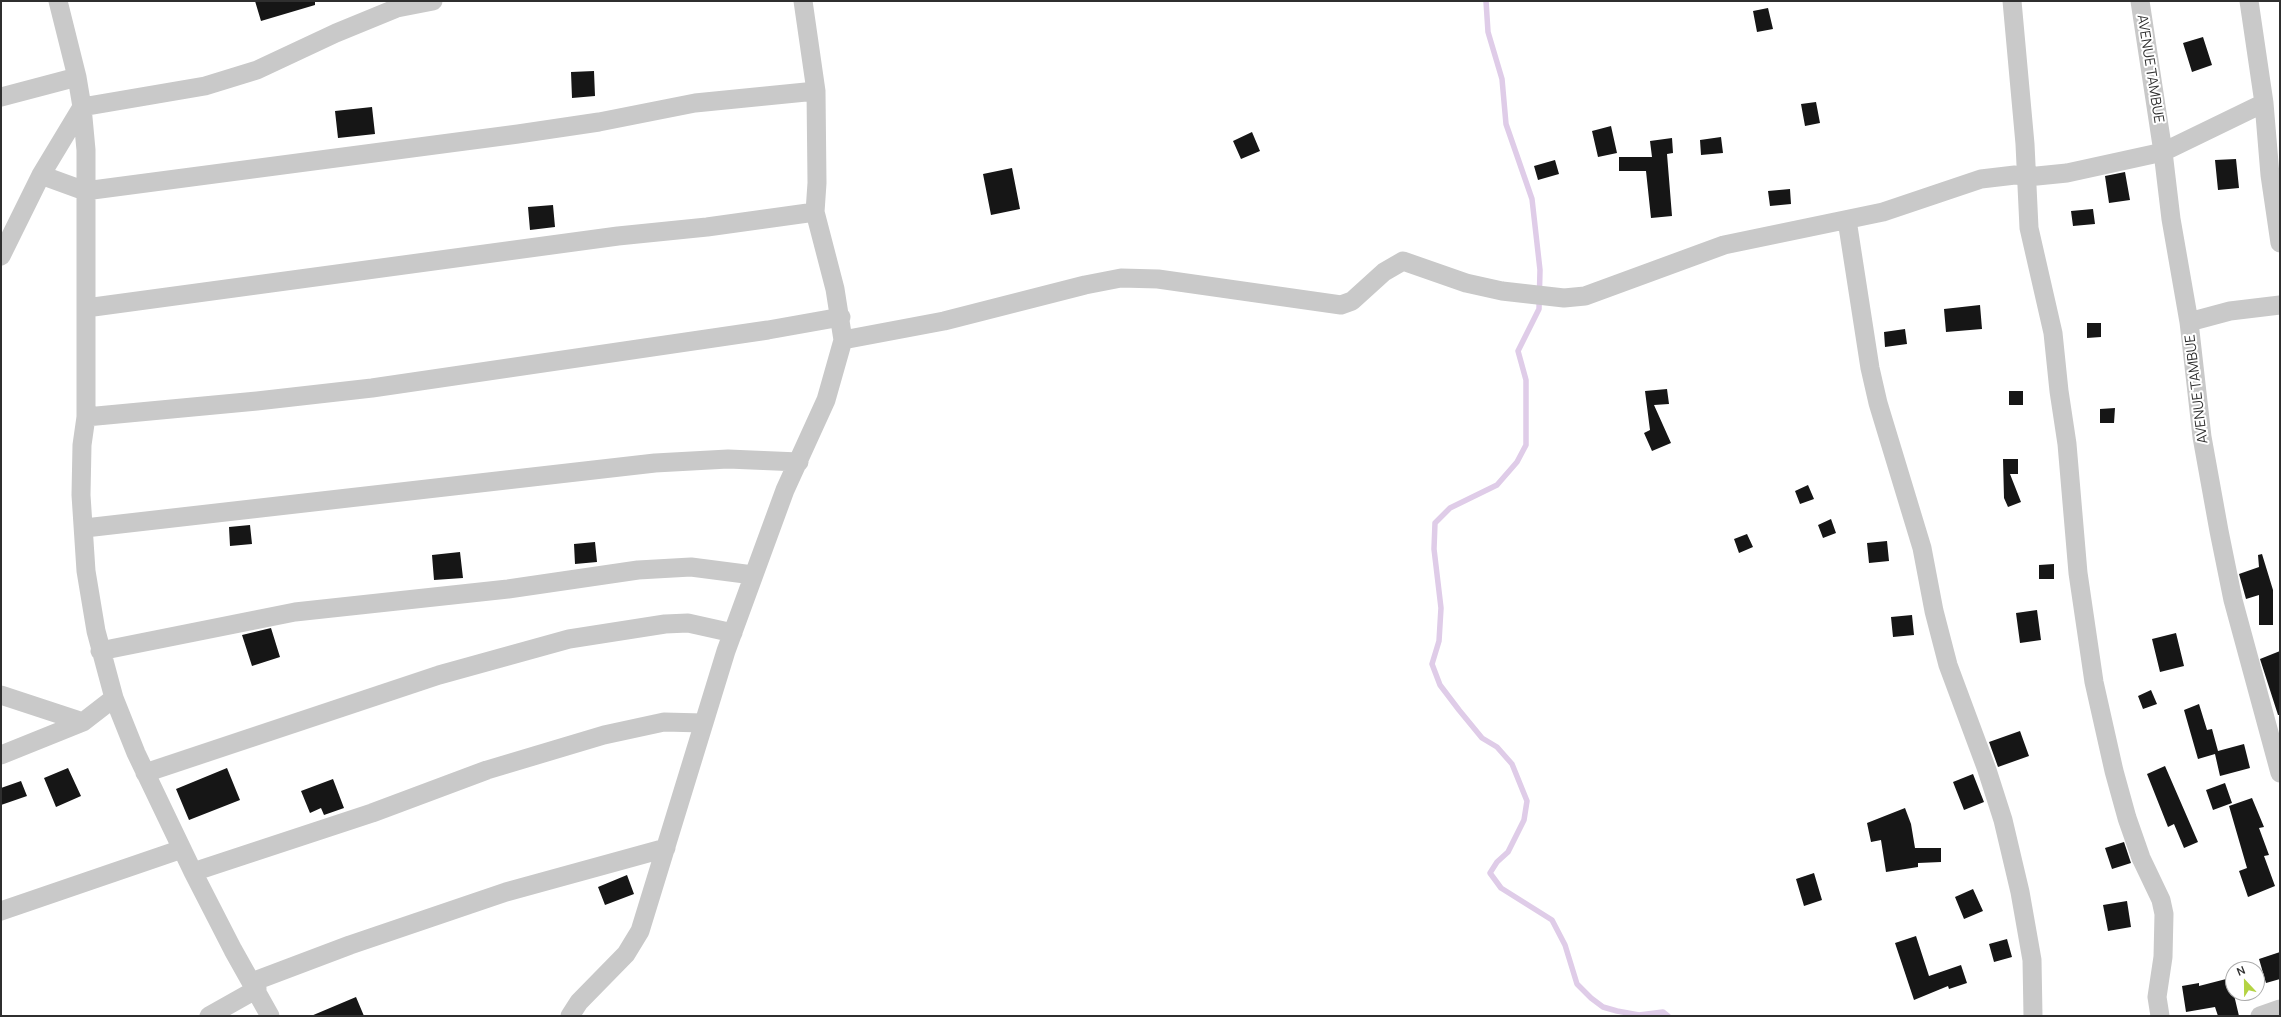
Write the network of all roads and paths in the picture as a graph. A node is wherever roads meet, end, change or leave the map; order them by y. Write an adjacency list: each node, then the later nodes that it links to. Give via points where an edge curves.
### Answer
1 (58, 1): 7 (street)
2 (433, 1): 11 (street, via 385,12 257,70 205,86)
3 (803, 1): 8 (street)
4 (2012, 1): 14 (street)
5 (2140, 1): 12 (street, AVENUE TAMBUE)
6 (2249, 1): 10 (street)
7 (77, 77): 9 (street); 11 (street)
8 (816, 91): 15 (street, via 695,103 599,122 518,134); 16 (street)
9 (1, 97)
10 (2264, 103): 12 (street); 18 (street, via 2270,175)
11 (82, 106): 13 (street); 15 (street, via 86,150)
12 (2163, 152): 14 (street, via 2067,173); 23 (street, AVENUE TAMBUE, via 2171,219)
13 (41, 175): 15 (street); 19 (street)
14 (2027, 177): 17 (street, via 2015,175 1981,179 1883,212); 48 (street, via 2029,228 2053,333 2058,390 2067,444 2078,573 2094,682 2127,818 2141,858 2161,900 2164,914 2164,957 2157,997)
15 (85, 191): 21 (street)
16 (815, 212): 21 (street); 22 (street)
17 (1847, 220): 24 (street, via 1724,245 1585,296 1564,298 1502,291 1466,283 1403,261 1384,272 1352,301 1341,305 1158,279 1121,278 944,321); 47 (street, via 1878,404 1922,548 1948,665 2000,813 2020,892 2032,960)
18 (2280, 243)
19 (1, 256)
20 (2280, 305): 23 (street, via 2230,311)
21 (86, 308): 25 (street)
22 (841, 317): 24 (street); 25 (street, via 643,349 372,388)
23 (2189, 322): 37 (street, AVENUE TAMBUE, via 2202,437 2233,600)
24 (844, 340): 26 (street, via 826,400)
25 (86, 417): 27 (street, via 82,446 81,495)
26 (798, 462): 27 (street, via 728,459 654,463); 28 (street)
27 (84, 528): 30 (street, via 86,571)
28 (753, 575): 29 (street); 30 (street, via 691,567 638,570 508,589 295,612)
29 (733, 633): 34 (street); 36 (street, via 688,624 665,624 569,639 439,675)
30 (100, 651): 32 (street)
31 (1, 696): 33 (street)
32 (114, 698): 33 (street); 36 (street)
33 (83, 722): 35 (street)
34 (703, 723): 38 (street); 40 (street, via 664,722 604,735 487,770 372,814)
35 (1, 755)
36 (146, 773): 39 (street)
37 (2280, 773)
38 (666, 848): 42 (street, via 506,892 335,950); 46 (street, via 640,931 626,954 579,1002)
39 (182, 849): 40 (street); 41 (street)
40 (193, 872): 42 (street)
41 (1, 911)
42 (254, 986): 44 (street); 45 (street)
43 (2280, 1009): 49 (street)
44 (209, 1016)
45 (270, 1016)
46 (570, 1016)
47 (2033, 1016)
48 (2160, 1016)
49 (2260, 1016)

